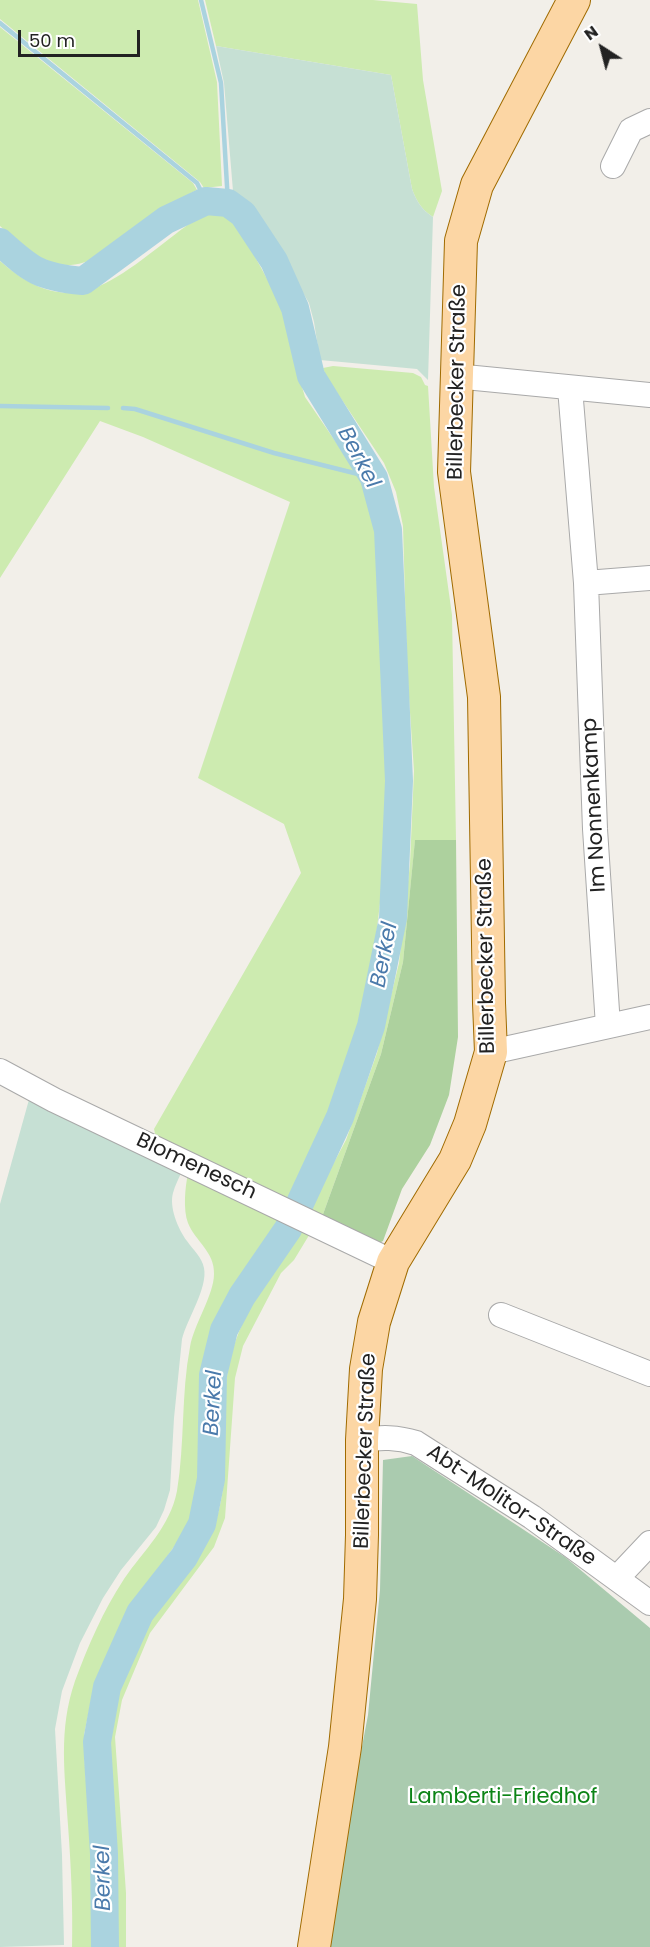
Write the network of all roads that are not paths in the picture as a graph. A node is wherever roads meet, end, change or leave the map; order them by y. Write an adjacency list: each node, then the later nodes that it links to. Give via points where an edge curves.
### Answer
1 (574, 0): 4 (main road, Billerbecker Straße, via 477,185 461,241)
2 (650, 121): 3 (street, via 631,130)
3 (613, 166)
4 (455, 376): 5 (street); 11 (main road, Billerbecker Straße, via 454,472 484,697)
5 (570, 388): 6 (street); 8 (street, Im Nonnenkamp)
6 (650, 395)
7 (650, 578): 8 (street)
8 (586, 583): 10 (street, Im Nonnenkamp, via 594,829)
9 (650, 1017): 10 (street)
10 (608, 1026): 11 (street)
11 (491, 1052): 13 (main road, Billerbecker Straße, via 455,1160)
12 (0, 1071): 13 (street, Blomenesch)
13 (393, 1262): 16 (main road, Billerbecker Straße, via 374,1322 366,1369)
14 (501, 1315): 15 (street)
15 (650, 1374)
16 (362, 1440): 18 (street, Abt-Molitor-Straße, via 400,1438 416,1443 532,1517); 20 (main road, Billerbecker Straße, via 360,1599 345,1747)
17 (650, 1543): 18 (street)
18 (617, 1578): 19 (street, Abt-Molitor-Straße)
19 (650, 1603)
20 (314, 1947)

